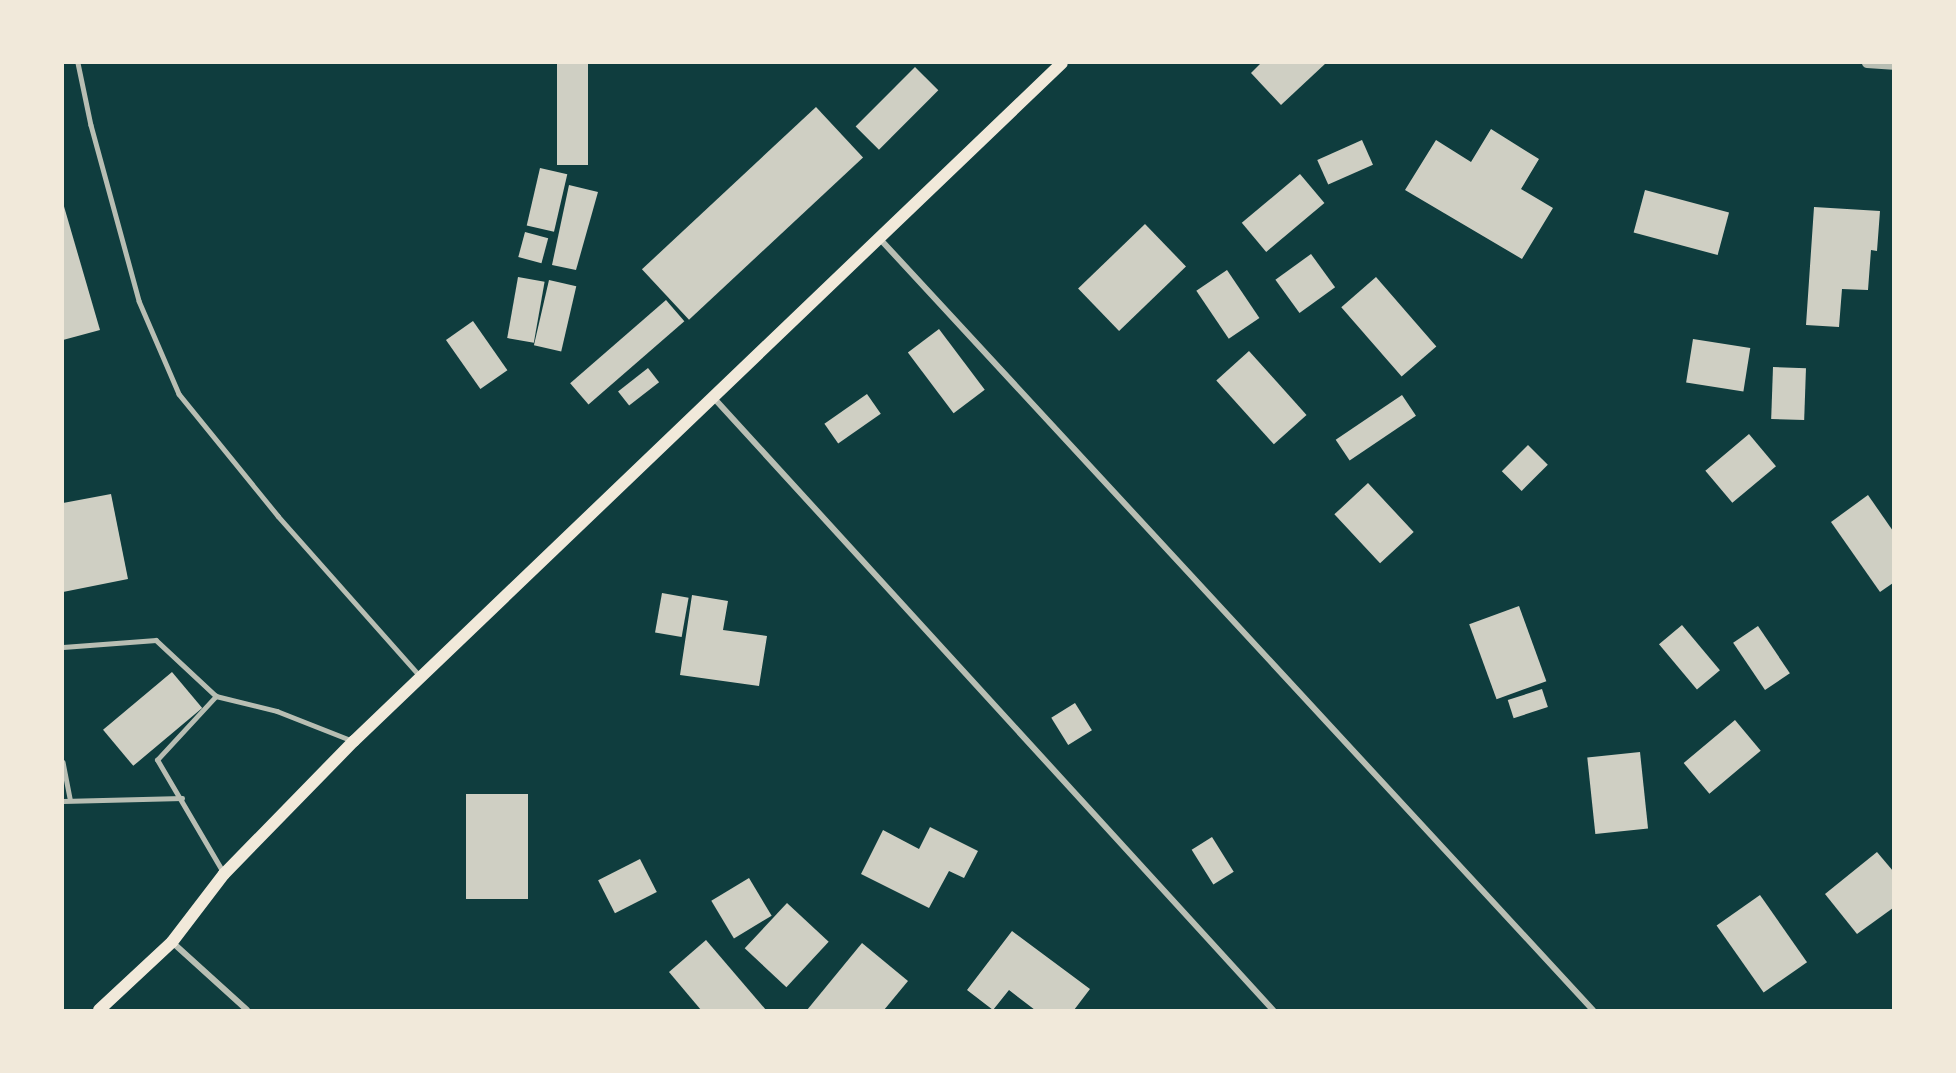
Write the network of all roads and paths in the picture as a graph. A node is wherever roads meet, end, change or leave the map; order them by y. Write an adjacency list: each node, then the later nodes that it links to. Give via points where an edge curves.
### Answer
1 (78, 63): 8 (lane, via 139,301 179,394 278,516)
2 (1062, 63): 5 (main road)
3 (1867, 63): 4 (street)
4 (1893, 65)
5 (880, 239): 6 (main road); 20 (street)
6 (712, 396): 8 (main road); 19 (street)
7 (63, 647): 9 (lane, via 156,640)
8 (423, 679): 10 (main road)
9 (216, 696): 10 (lane, via 277,711); 13 (lane, via 157,760)
10 (354, 741): 15 (main road)
11 (63, 762): 12 (lane)
12 (70, 798): 13 (lane); 14 (lane)
13 (182, 798): 15 (lane)
14 (63, 801)
15 (224, 874): 16 (main road)
16 (172, 942): 17 (main road); 18 (street)
17 (99, 1010)
18 (247, 1010)
19 (1273, 1010)
20 (1593, 1010)

